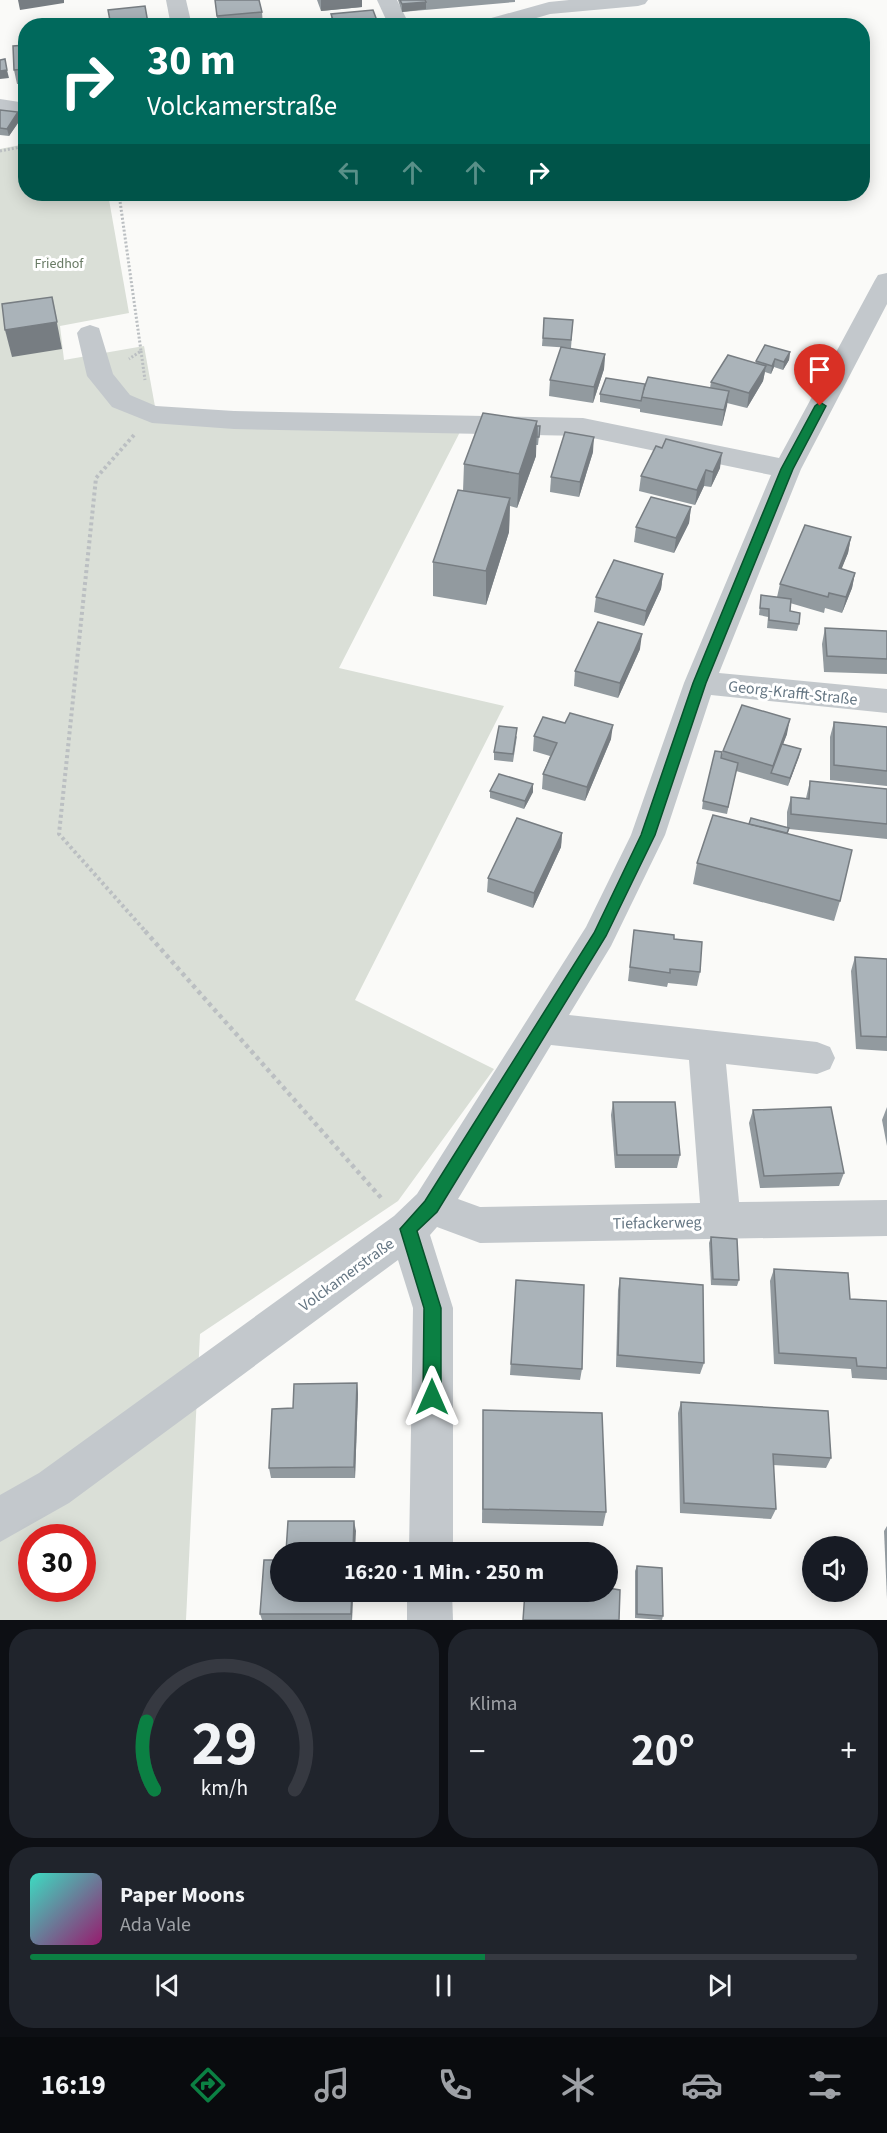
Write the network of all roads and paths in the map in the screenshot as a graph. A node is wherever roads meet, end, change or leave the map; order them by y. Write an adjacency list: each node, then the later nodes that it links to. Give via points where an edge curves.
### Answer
1 (176, 0): 4 (street)
2 (387, 0): 5 (street)
3 (638, 0): 6 (street, via 549,8)
4 (180, 18)
5 (396, 18)
6 (513, 18)
7 (0, 106): 8 (street)
8 (18, 109)
9 (18, 148): 10 (path)
10 (0, 152)
11 (120, 201): 14 (path, via 141,351)
12 (887, 280): 16 (street, Volckamerstraße)
13 (90, 333): 14 (street)
14 (100, 376): 15 (street, via 121,401)
15 (152, 414): 16 (street, via 234,420 583,427); 22 (path, via 96,478 59,834)
16 (787, 469): 17 (street, Volckamerstraße)
17 (700, 683): 18 (street, Georg-Krafft-Straße); 19 (street, Volckamerstraße, via 648,835 599,936)
18 (887, 701)
19 (542, 1028): 20 (street); 22 (street, Volckamerstraße)
20 (706, 1046): 21 (street); 24 (street)
21 (817, 1058)
22 (419, 1218): 24 (street, Tiefackerweg, via 480,1225); 25 (street, Volckamerstraße, via 54,1488); 26 (street, via 433,1308)
23 (887, 1218): 24 (street, Tiefackerweg)
24 (722, 1221)
25 (0, 1520)
26 (430, 1542)
27 (430, 1602): 28 (street)
28 (430, 1620)

